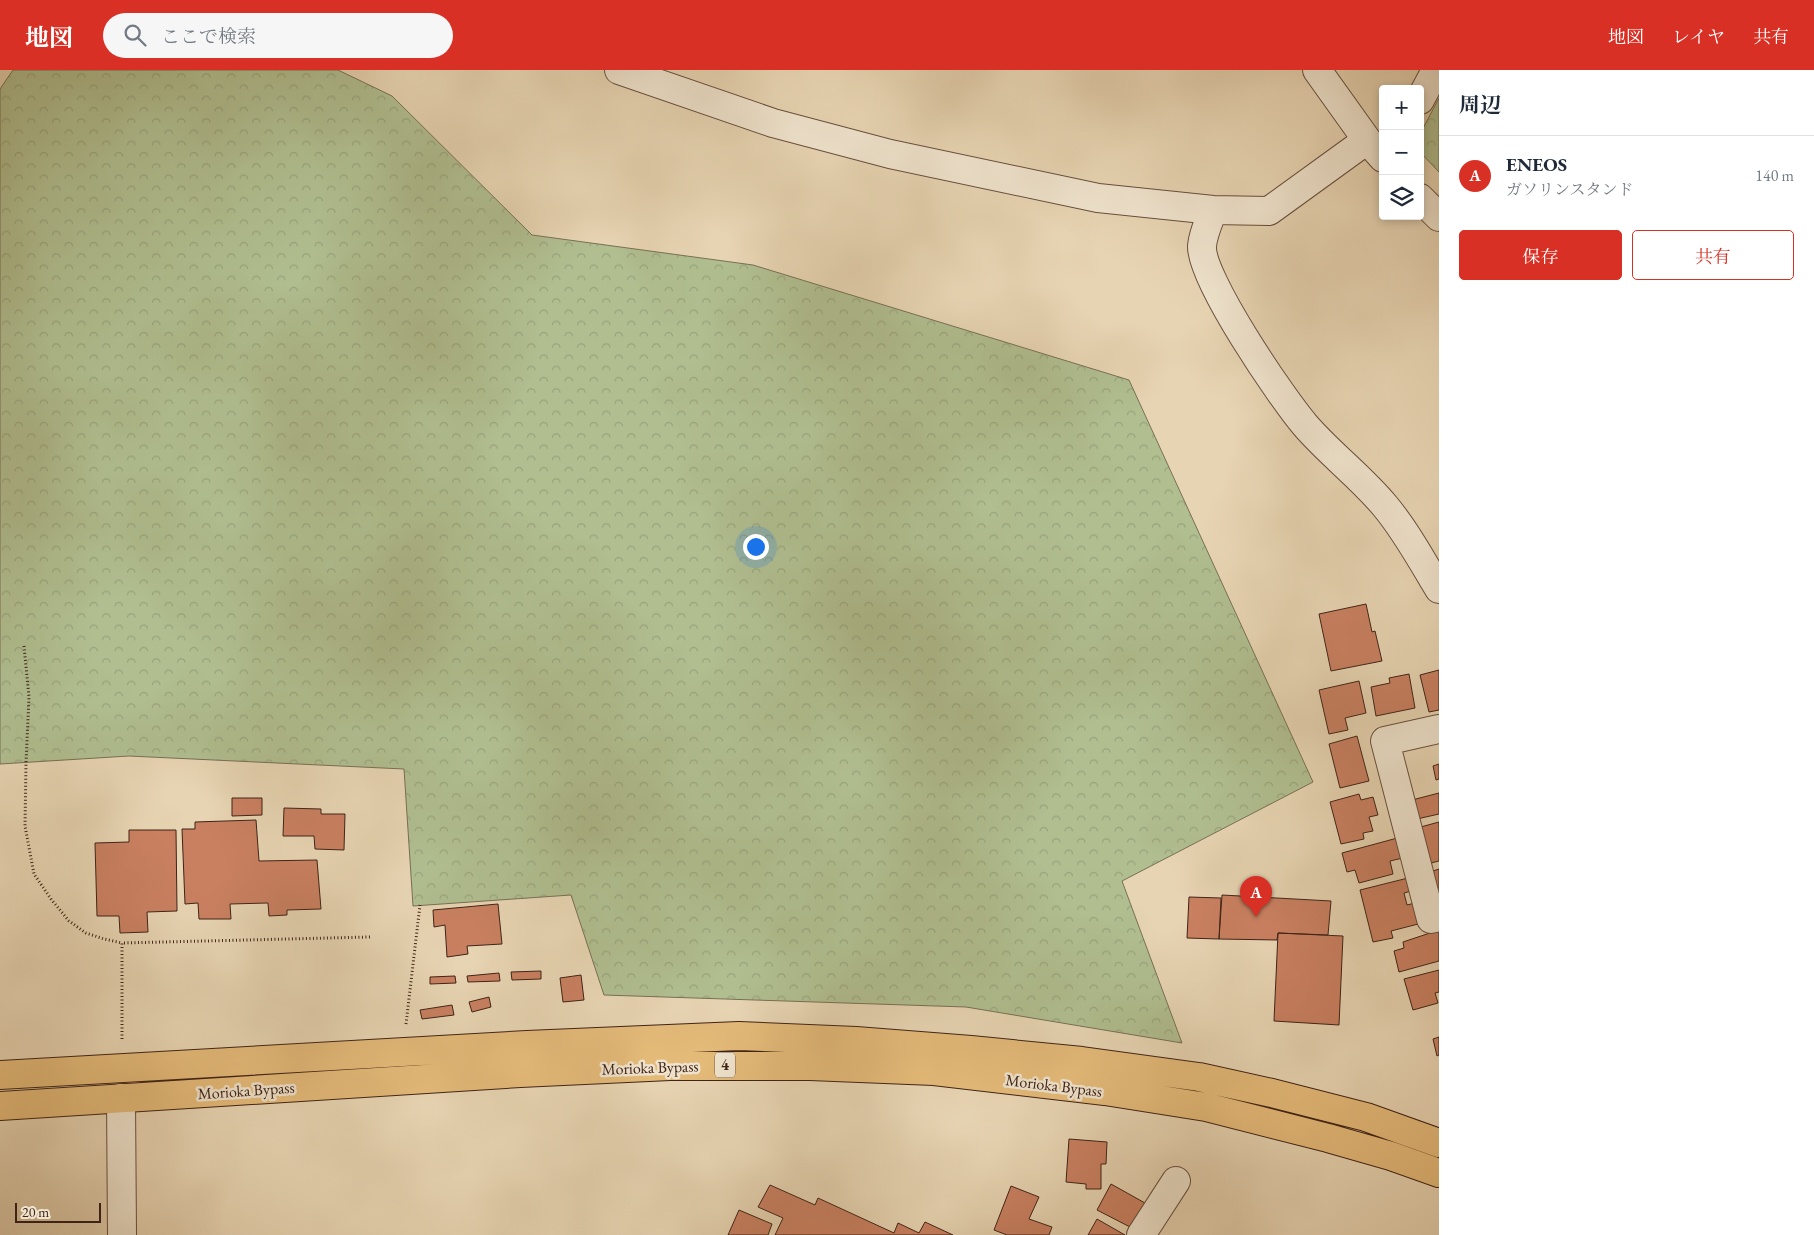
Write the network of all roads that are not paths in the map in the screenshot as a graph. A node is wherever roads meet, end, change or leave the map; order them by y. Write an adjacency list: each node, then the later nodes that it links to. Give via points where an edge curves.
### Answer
1 (619, 70): 7 (street, via 773,123 890,154 1098,198)
2 (1317, 70): 5 (street)
3 (1436, 70): 4 (street)
4 (1424, 92)
5 (1375, 149): 7 (street, via 1269,211)
6 (1424, 202): 8 (street)
7 (1213, 210): 9 (street, via 1202,246 1206,266 1243,335 1274,386 1304,425 1390,512)
8 (1439, 217)
9 (1439, 589)
10 (1439, 729): 11 (street, via 1385,741 1431,919)
11 (1439, 917)
12 (0, 1075): 15 (highway, Morioka Bypass / 4, via 739,1036 856,1041 1082,1061 1199,1078 1366,1117)
13 (122, 1098): 14 (highway, Morioka Bypass / 4); 16 (highway, Morioka Bypass / 4, via 670,1066 810,1066 934,1071 1105,1091 1206,1107 1390,1156); 18 (street)
14 (0, 1106)
15 (1439, 1143)
16 (1439, 1173)
17 (1176, 1181): 19 (street)
18 (122, 1235)
19 (1141, 1235)

